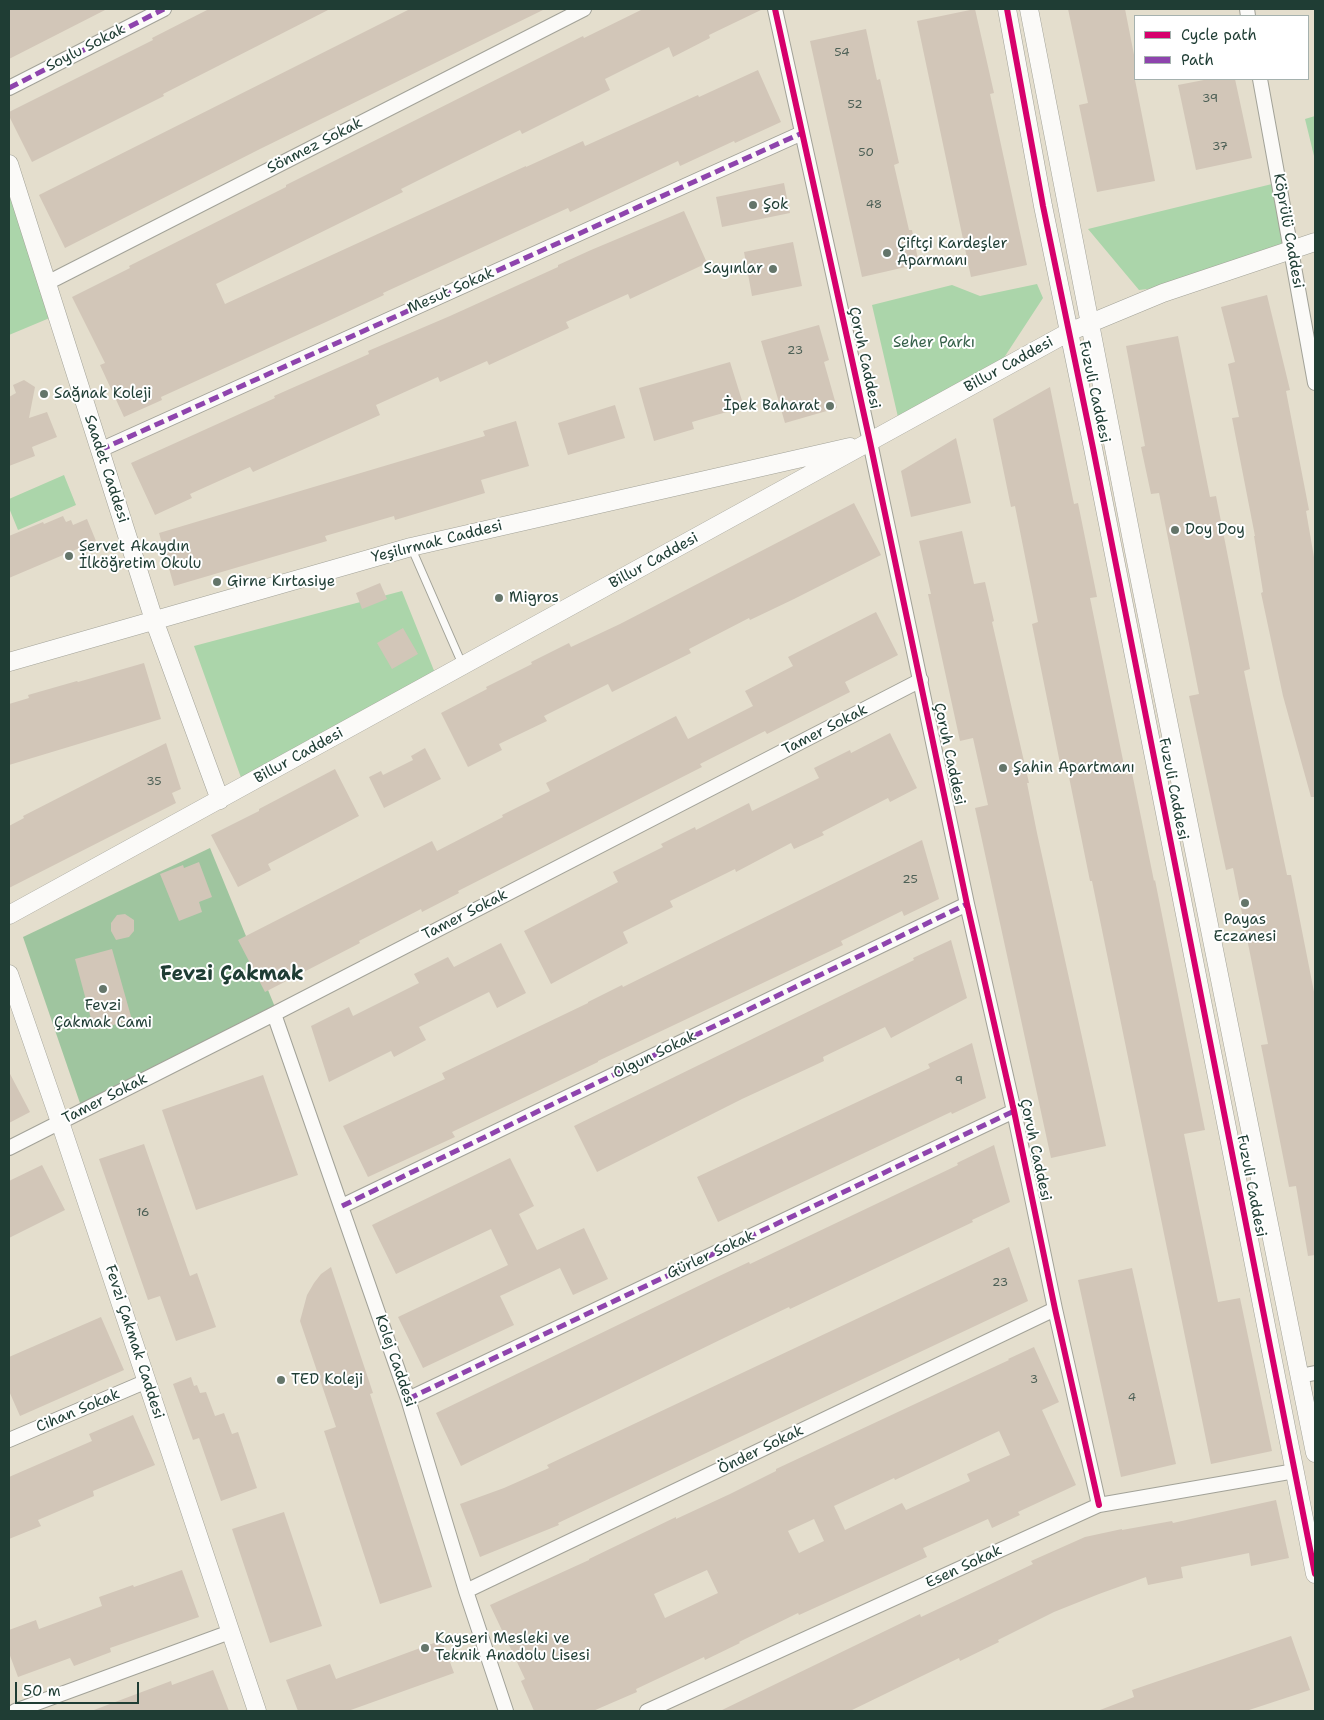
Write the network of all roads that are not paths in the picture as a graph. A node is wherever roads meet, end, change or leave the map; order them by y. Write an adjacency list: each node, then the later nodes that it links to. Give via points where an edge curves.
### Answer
1 (164, 9): 7 (street, Soylu Sokak)
2 (584, 9): 12 (street, Sönmez Sokak)
3 (775, 9): 8 (street, Çoruh Caddesi)
4 (1007, 9): 14 (street, Fuzuli Caddesi)
5 (1029, 9): 13 (street, Fuzuli Caddesi)
6 (1260, 80): 11 (street, Köprülü Caddesi)
7 (9, 88)
8 (802, 133): 16 (street, Çoruh Caddesi); 17 (street, Mesut Sokak)
9 (9, 164): 12 (street, Saadet Caddesi)
10 (1315, 242): 11 (street, Billur Caddesi)
11 (1291, 250): 13 (street, Billur Caddesi, via 1163,293); 15 (street, Köprülü Caddesi)
12 (47, 283): 17 (street, Saadet Caddesi)
13 (1090, 324): 14 (street, Billur Caddesi); 33 (street, Fuzuli Caddesi, via 1134,550)
14 (1069, 332): 16 (street, Billur Caddesi); 38 (street, Fuzuli Caddesi)
15 (1315, 383)
16 (870, 442): 18 (street, Yeşilırmak Caddesi); 21 (street, Billur Caddesi); 22 (street, Çoruh Caddesi)
17 (100, 450): 19 (street, Saadet Caddesi)
18 (411, 547): 19 (street, Yeşilırmak Caddesi); 21 (lane)
19 (154, 620): 20 (street, Yeşilırmak Caddesi); 23 (street, Saadet Caddesi)
20 (9, 662)
21 (463, 666): 23 (street, Billur Caddesi)
22 (921, 680): 24 (street, Çoruh Caddesi); 27 (street, Tamer Sokak)
23 (220, 800): 25 (street, Billur Caddesi)
24 (968, 904): 28 (street, Çoruh Caddesi); 31 (street, Olgun Sokak)
25 (9, 915)
26 (9, 974): 29 (street, Fevzi Çakmak Caddesi)
27 (274, 1014): 29 (street, Tamer Sokak); 31 (street, Kolej Caddesi)
28 (1014, 1111): 32 (street, Çoruh Caddesi); 35 (street, Gürler Sokak)
29 (60, 1122): 30 (street, Tamer Sokak); 34 (street, Fevzi Çakmak Caddesi)
30 (9, 1148)
31 (342, 1206): 35 (street, Kolej Caddesi)
32 (1055, 1309): 39 (street, Çoruh Caddesi); 41 (street, Önder Sokak)
33 (1308, 1374): 37 (street, Fuzuli Caddesi)
34 (146, 1381): 36 (street, Cihan Sokak); 42 (street, Fevzi Çakmak Caddesi)
35 (408, 1399): 41 (street, Kolej Caddesi)
36 (9, 1440)
37 (1315, 1453)
38 (1295, 1471): 39 (street, Esen Sokak); 40 (street, Fuzuli Caddesi)
39 (1099, 1505): 46 (street, Esen Sokak)
40 (1315, 1574)
41 (466, 1591): 45 (street, Kolej Caddesi)
42 (230, 1632): 43 (street); 44 (street, Fevzi Çakmak Caddesi)
43 (15, 1711)
44 (257, 1711)
45 (506, 1711)
46 (648, 1711)

